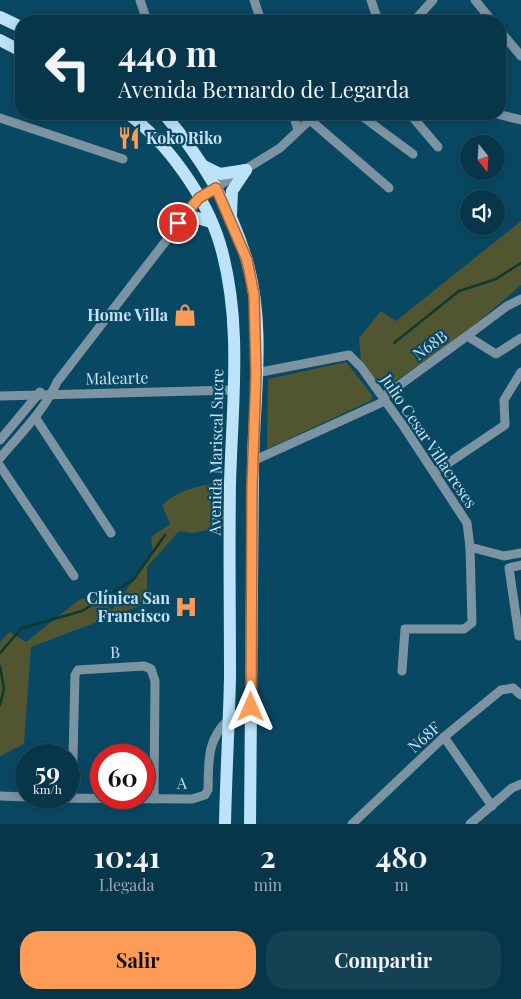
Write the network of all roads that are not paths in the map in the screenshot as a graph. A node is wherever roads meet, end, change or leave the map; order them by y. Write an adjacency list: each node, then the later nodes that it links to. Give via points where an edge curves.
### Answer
1 (140, 0): 6 (street)
2 (254, 0): 7 (street)
3 (371, 0): 8 (street)
4 (433, 0): 9 (street)
5 (475, 0): 10 (street)
6 (145, 15)
7 (259, 15)
8 (376, 15)
9 (420, 15)
10 (487, 15)
11 (0, 17): 12 (main road)
12 (15, 24)
13 (506, 38): 16 (street)
14 (0, 40): 15 (main road)
15 (15, 48)
16 (521, 56)
17 (521, 112): 20 (street)
18 (506, 117): 20 (street)
19 (0, 118): 32 (street)
20 (510, 118): 28 (street)
21 (135, 120): 37 (main road, Avenida Mariscal Sucre, via 163,145)
22 (168, 120): 33 (main road)
23 (295, 120): 29 (street)
24 (310, 120): 29 (street)
25 (316, 120): 36 (street)
26 (367, 120): 31 (street)
27 (415, 120): 30 (street)
28 (521, 120)
29 (298, 130): 34 (street, via 280,148)
30 (438, 147)
31 (413, 154)
32 (123, 159)
33 (201, 164): 34 (main road, via 220,174); 35 (main road)
34 (246, 170): 35 (street); 40 (main road, via 230,197)
35 (216, 188): 37 (street); 40 (main road)
36 (389, 188)
37 (199, 198): 38 (main road, Avenida Mariscal Sucre); 39 (street)
38 (211, 222): 39 (main road, via 194,217); 47 (main road, Avenida Mariscal Sucre, via 228,275 235,340)
39 (178, 223): 46 (street)
40 (233, 227): 45 (main road, via 247,260 254,295)
41 (521, 299): 42 (street)
42 (467, 336): 43 (street, N68B, via 496,354); 51 (street, N68B)
43 (521, 338)
44 (521, 372): 57 (street, via 504,400 505,425)
45 (256, 374): 51 (street, Julio Cesar Villacreses, via 349,355); 55 (main road)
46 (57, 382): 48 (street); 49 (street)
47 (234, 390): 49 (street, Malearte); 66 (main road, Avenida Mariscal Sucre)
48 (38, 394): 49 (street, Malearte); 50 (street, Malearte); 53 (street)
49 (52, 394): 52 (street)
50 (0, 396)
51 (384, 399): 55 (street, N68B); 57 (street, Julio Cesar Villacreses)
52 (35, 417): 54 (street); 58 (street)
53 (0, 440)
54 (0, 458)
55 (253, 461): 77 (main road)
56 (0, 466): 62 (street)
57 (435, 472): 59 (street, Julio Cesar Villacreses, via 467,524)
58 (111, 534)
59 (470, 547): 60 (street, via 504,556); 64 (street, Julio Cesar Villacreses, via 472,623 464,629 405,629)
60 (521, 553)
61 (521, 565): 63 (street, via 509,568)
62 (74, 576)
63 (519, 636)
64 (402, 671)
65 (521, 695): 67 (street, N68F, via 513,688 501,690)
66 (228, 720): 73 (street, A, via 218,729 211,743 208,790 205,794 192,799); 76 (main road, Avenida Mariscal Sucre)
67 (444, 737): 74 (street); 78 (street, N68F)
68 (73, 744): 69 (street, B, via 75,675 78,670 144,666 151,669 156,681)
69 (155, 744)
70 (521, 784): 74 (street)
71 (0, 796): 72 (street)
72 (15, 797)
73 (155, 799)
74 (492, 806): 75 (street)
75 (477, 822)
76 (225, 824)
77 (250, 824)
78 (352, 824)

